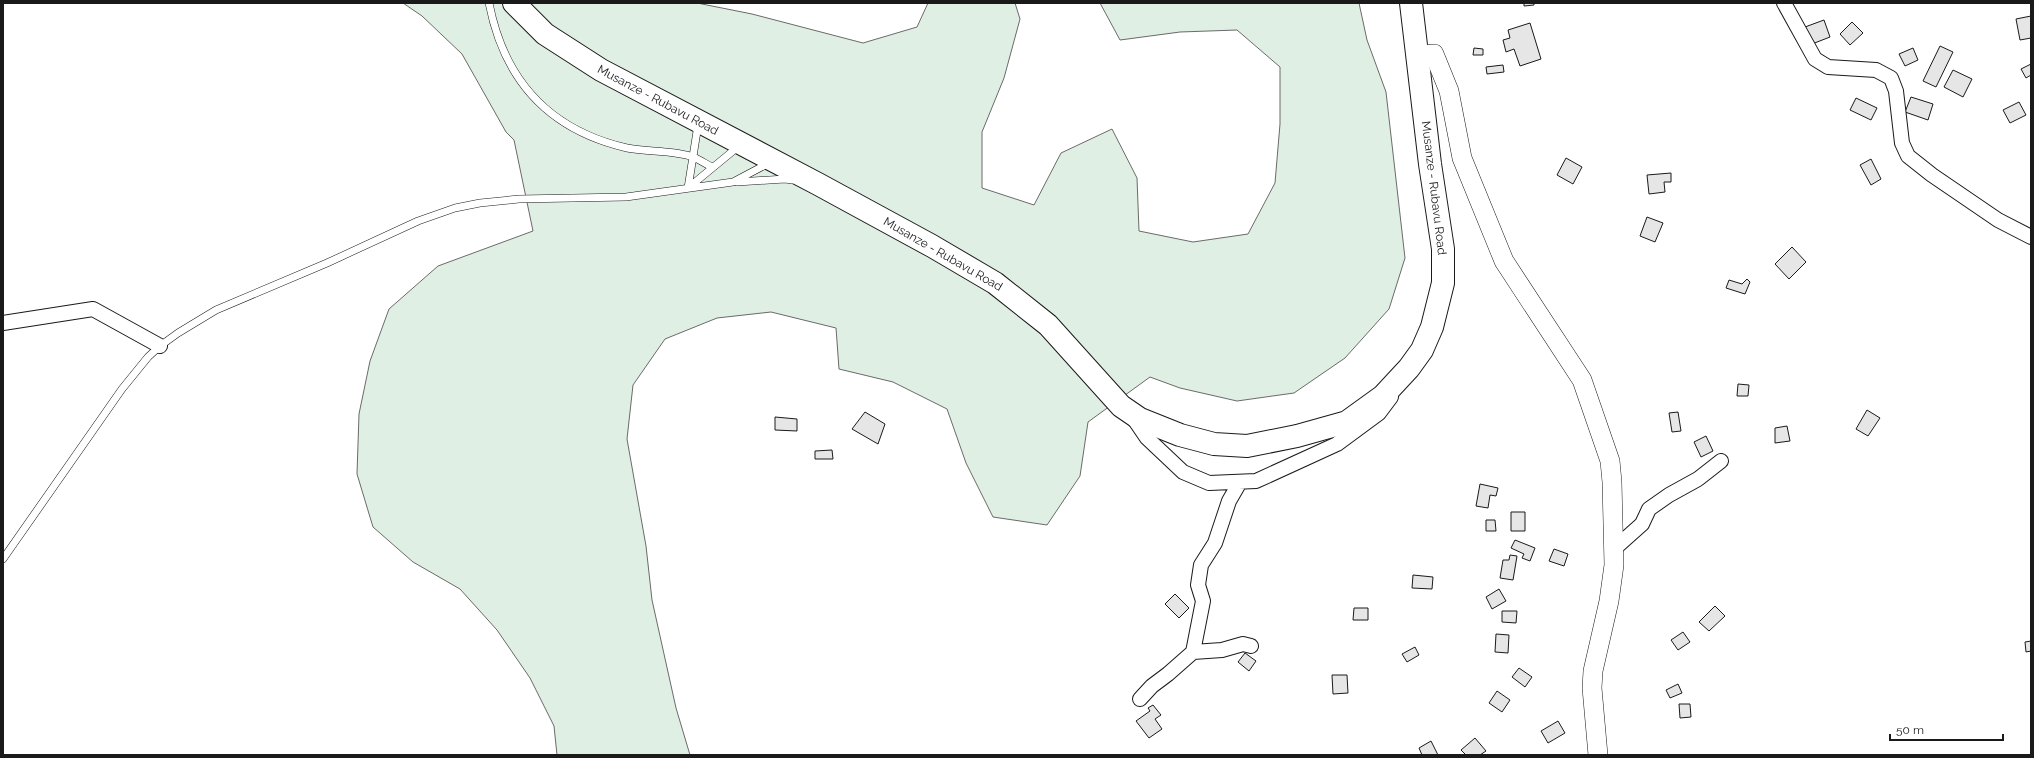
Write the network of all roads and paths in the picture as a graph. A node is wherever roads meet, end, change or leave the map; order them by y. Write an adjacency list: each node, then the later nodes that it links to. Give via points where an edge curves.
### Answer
1 (489, 3): 8 (lane, via 498,38 514,72 531,96 556,118 591,136 627,148)
2 (514, 3): 6 (highway, Musanze - Rubavu Road, via 545,34 576,54)
3 (1411, 3): 5 (highway, Musanze - Rubavu Road)
4 (1784, 3): 14 (street, via 1816,59 1823,65 1876,70 1891,78 1896,90 1902,143 1908,156 1998,220)
5 (1417, 55): 17 (highway, Musanze - Rubavu Road, via 1443,249 1443,283 1432,327); 21 (main road, via 1434,54 1449,91 1462,158 1504,261 1582,380 1610,461)
6 (699, 122): 7 (highway, Musanze - Rubavu Road); 8 (lane)
7 (741, 144): 9 (highway, Musanze - Rubavu Road); 10 (lane)
8 (692, 156): 10 (lane); 13 (lane)
9 (774, 160): 11 (lane); 12 (highway, Musanze - Rubavu Road)
10 (712, 167): 13 (lane)
11 (732, 182): 12 (lane, via 784,179); 13 (lane)
12 (818, 184): 18 (highway, Musanze - Rubavu Road, via 995,283 1048,325 1120,406)
13 (688, 188): 16 (lane, via 626,197 519,199 455,208 418,221 216,310)
14 (2031, 237)
15 (3, 322): 16 (street, via 93,309)
16 (160, 346): 22 (lane, via 122,389)
17 (1422, 350): 18 (highway, Musanze - Rubavu Road, via 1383,396 1348,422 1274,442 1247,446 1214,444 1180,435 1140,419); 20 (street, via 1404,382 1379,413 1337,444 1256,481)
18 (1130, 412): 20 (street, via 1146,438 1183,472 1209,483)
19 (1721, 460): 21 (street, via 1698,479 1649,509 1642,524)
20 (1240, 482): 24 (street, via 1229,501 1215,543 1201,565 1198,585 1203,601)
21 (1614, 549): 26 (main road, via 1611,594 1593,672)
22 (3, 559)
23 (1251, 646): 24 (street, via 1243,644 1222,650)
24 (1194, 652): 25 (street)
25 (1140, 699)
26 (1598, 755)

